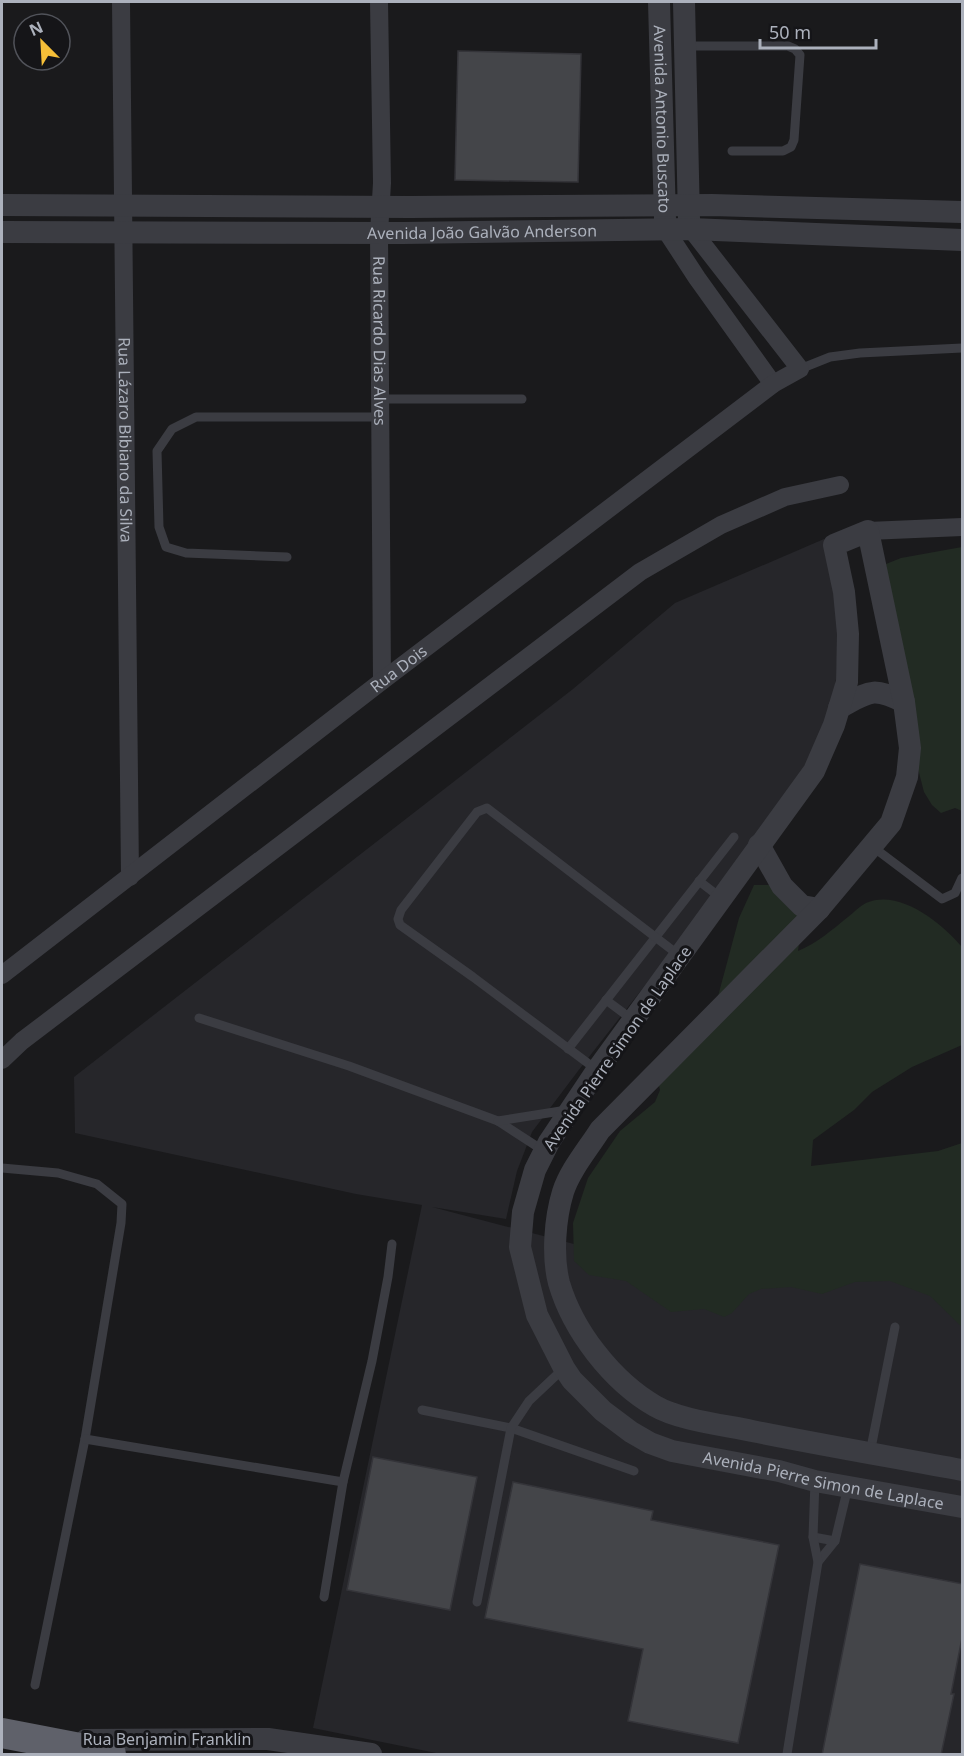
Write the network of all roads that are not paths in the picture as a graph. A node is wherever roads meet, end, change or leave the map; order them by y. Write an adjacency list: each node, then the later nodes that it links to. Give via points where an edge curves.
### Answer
1 (121, 2): 9 (street, Rua Lázaro Bibiano da Silva)
2 (379, 2): 13 (street, Rua Ricardo Dias Alves)
3 (659, 2): 6 (street, Avenida Antonio Buscato)
4 (684, 2): 5 (street, Avenida Antonio Buscato)
5 (684, 46): 7 (street, Avenida Antonio Buscato); 8 (lane, via 788,46 800,55 791,147 783,151)
6 (660, 82): 7 (street); 11 (street, Avenida Antonio Buscato)
7 (686, 82): 12 (street, Avenida Antonio Buscato)
8 (732, 151)
9 (123, 204): 10 (street, Avenida João Galvão Anderson); 13 (street, Avenida João Galvão Anderson); 18 (street, Rua Lázaro Bibiano da Silva)
10 (2, 205)
11 (664, 205): 12 (street, Avenida João Galvão Anderson); 13 (street, Avenida João Galvão Anderson); 15 (street, Avenida Antonio Buscato)
12 (687, 205): 14 (street, Avenida João Galvão Anderson); 16 (street, Avenida Antonio Buscato)
13 (381, 206): 19 (street, Rua Ricardo Dias Alves)
14 (963, 212)
15 (666, 229): 16 (street, Avenida João Galvão Anderson); 19 (street, Avenida João Galvão Anderson); 23 (street, Avenida Antonio Buscato)
16 (691, 229): 20 (street, Avenida João Galvão Anderson); 22 (street, Avenida Antonio Buscato)
17 (2, 232): 18 (street, Avenida João Galvão Anderson)
18 (122, 232): 19 (street, Avenida João Galvão Anderson); 36 (street, Rua Lázaro Bibiano da Silva)
19 (379, 233): 25 (street, Rua Ricardo Dias Alves)
20 (963, 240)
21 (963, 348): 22 (lane, via 860,353 830,357)
22 (800, 369): 23 (street, Rua Dois)
23 (773, 384): 30 (street, Rua Dois)
24 (522, 399): 25 (lane)
25 (380, 408): 29 (lane, via 196,417 172,429 158,451 159,527 166,547 186,553); 30 (street, Rua Ricardo Dias Alves)
26 (840, 485): 48 (street, via 785,497 721,525 640,572)
27 (963, 527): 28 (street, Avenida Pierre Simon de Laplace)
28 (868, 531): 31 (street, Avenida Pierre Simon de Laplace); 32 (street, Avenida Pierre Simon de Laplace, via 834,545 848,634 847,682)
29 (287, 557)
30 (382, 681): 36 (street, Rua Dois)
31 (904, 702): 32 (street, via 884,692 871,692); 35 (street, Avenida Pierre Simon de Laplace, via 910,748 907,777 891,823)
32 (839, 708): 34 (street, Avenida Pierre Simon de Laplace, via 814,771)
33 (734, 837): 38 (lane)
34 (759, 845): 39 (street, Avenida Pierre Simon de Laplace); 40 (street, via 782,886 802,906)
35 (873, 847): 37 (lane, via 942,899 955,893); 40 (street, Avenida Pierre Simon de Laplace)
36 (130, 877): 43 (street, Rua Dois)
37 (963, 878)
38 (699, 882): 39 (lane); 41 (lane)
39 (721, 898): 42 (street, Avenida Pierre Simon de Laplace)
40 (819, 909): 55 (street, Avenida Pierre Simon de Laplace, via 600,1130 564,1191)
41 (655, 938): 42 (lane); 44 (lane); 47 (lane, via 487,808 477,812 401,910 400,925)
42 (680, 956): 46 (street, Avenida Pierre Simon de Laplace)
43 (2, 975)
44 (606, 1000): 46 (lane); 47 (lane)
45 (199, 1018): 51 (lane, via 349,1066)
46 (634, 1020): 49 (street, Avenida Pierre Simon de Laplace)
47 (568, 1049): 49 (lane)
48 (2, 1060)
49 (597, 1070): 50 (street, Avenida Pierre Simon de Laplace)
50 (571, 1109): 51 (lane); 52 (street, Avenida Pierre Simon de Laplace)
51 (498, 1121): 52 (lane)
52 (544, 1151): 54 (street, Avenida Pierre Simon de Laplace)
53 (2, 1168): 61 (lane, via 58,1173 97,1184 122,1204)
54 (523, 1212): 55 (street); 58 (street, Avenida Pierre Simon de Laplace, via 520,1247 528,1281 537,1315)
55 (559, 1214): 62 (street, Avenida Pierre Simon de Laplace, via 555,1241 559,1282 584,1337 625,1385 656,1407 690,1418)
56 (392, 1244): 66 (lane, via 372,1361)
57 (895, 1327): 62 (lane)
58 (564, 1368): 60 (lane, via 529,1401); 65 (street, Avenida Pierre Simon de Laplace, via 603,1411 650,1443)
59 (422, 1410): 60 (lane)
60 (511, 1428): 64 (lane); 73 (lane)
61 (85, 1439): 66 (lane); 74 (lane)
62 (870, 1453): 63 (street, Avenida Pierre Simon de Laplace)
63 (963, 1470)
64 (634, 1471)
65 (815, 1481): 67 (street, Avenida Pierre Simon de Laplace); 69 (lane)
66 (343, 1482): 72 (lane)
67 (848, 1487): 68 (street, Avenida Pierre Simon de Laplace); 70 (lane)
68 (963, 1507)
69 (813, 1537): 70 (lane); 71 (lane)
70 (835, 1540): 71 (lane)
71 (818, 1562): 79 (lane)
72 (324, 1597)
73 (477, 1602)
74 (35, 1685)
75 (2, 1733): 76 (highway)
76 (34, 1740): 77 (highway); 78 (street, Rua Benjamin Franklin, via 268,1739)
77 (111, 1755)
78 (371, 1755)
79 (787, 1755)

